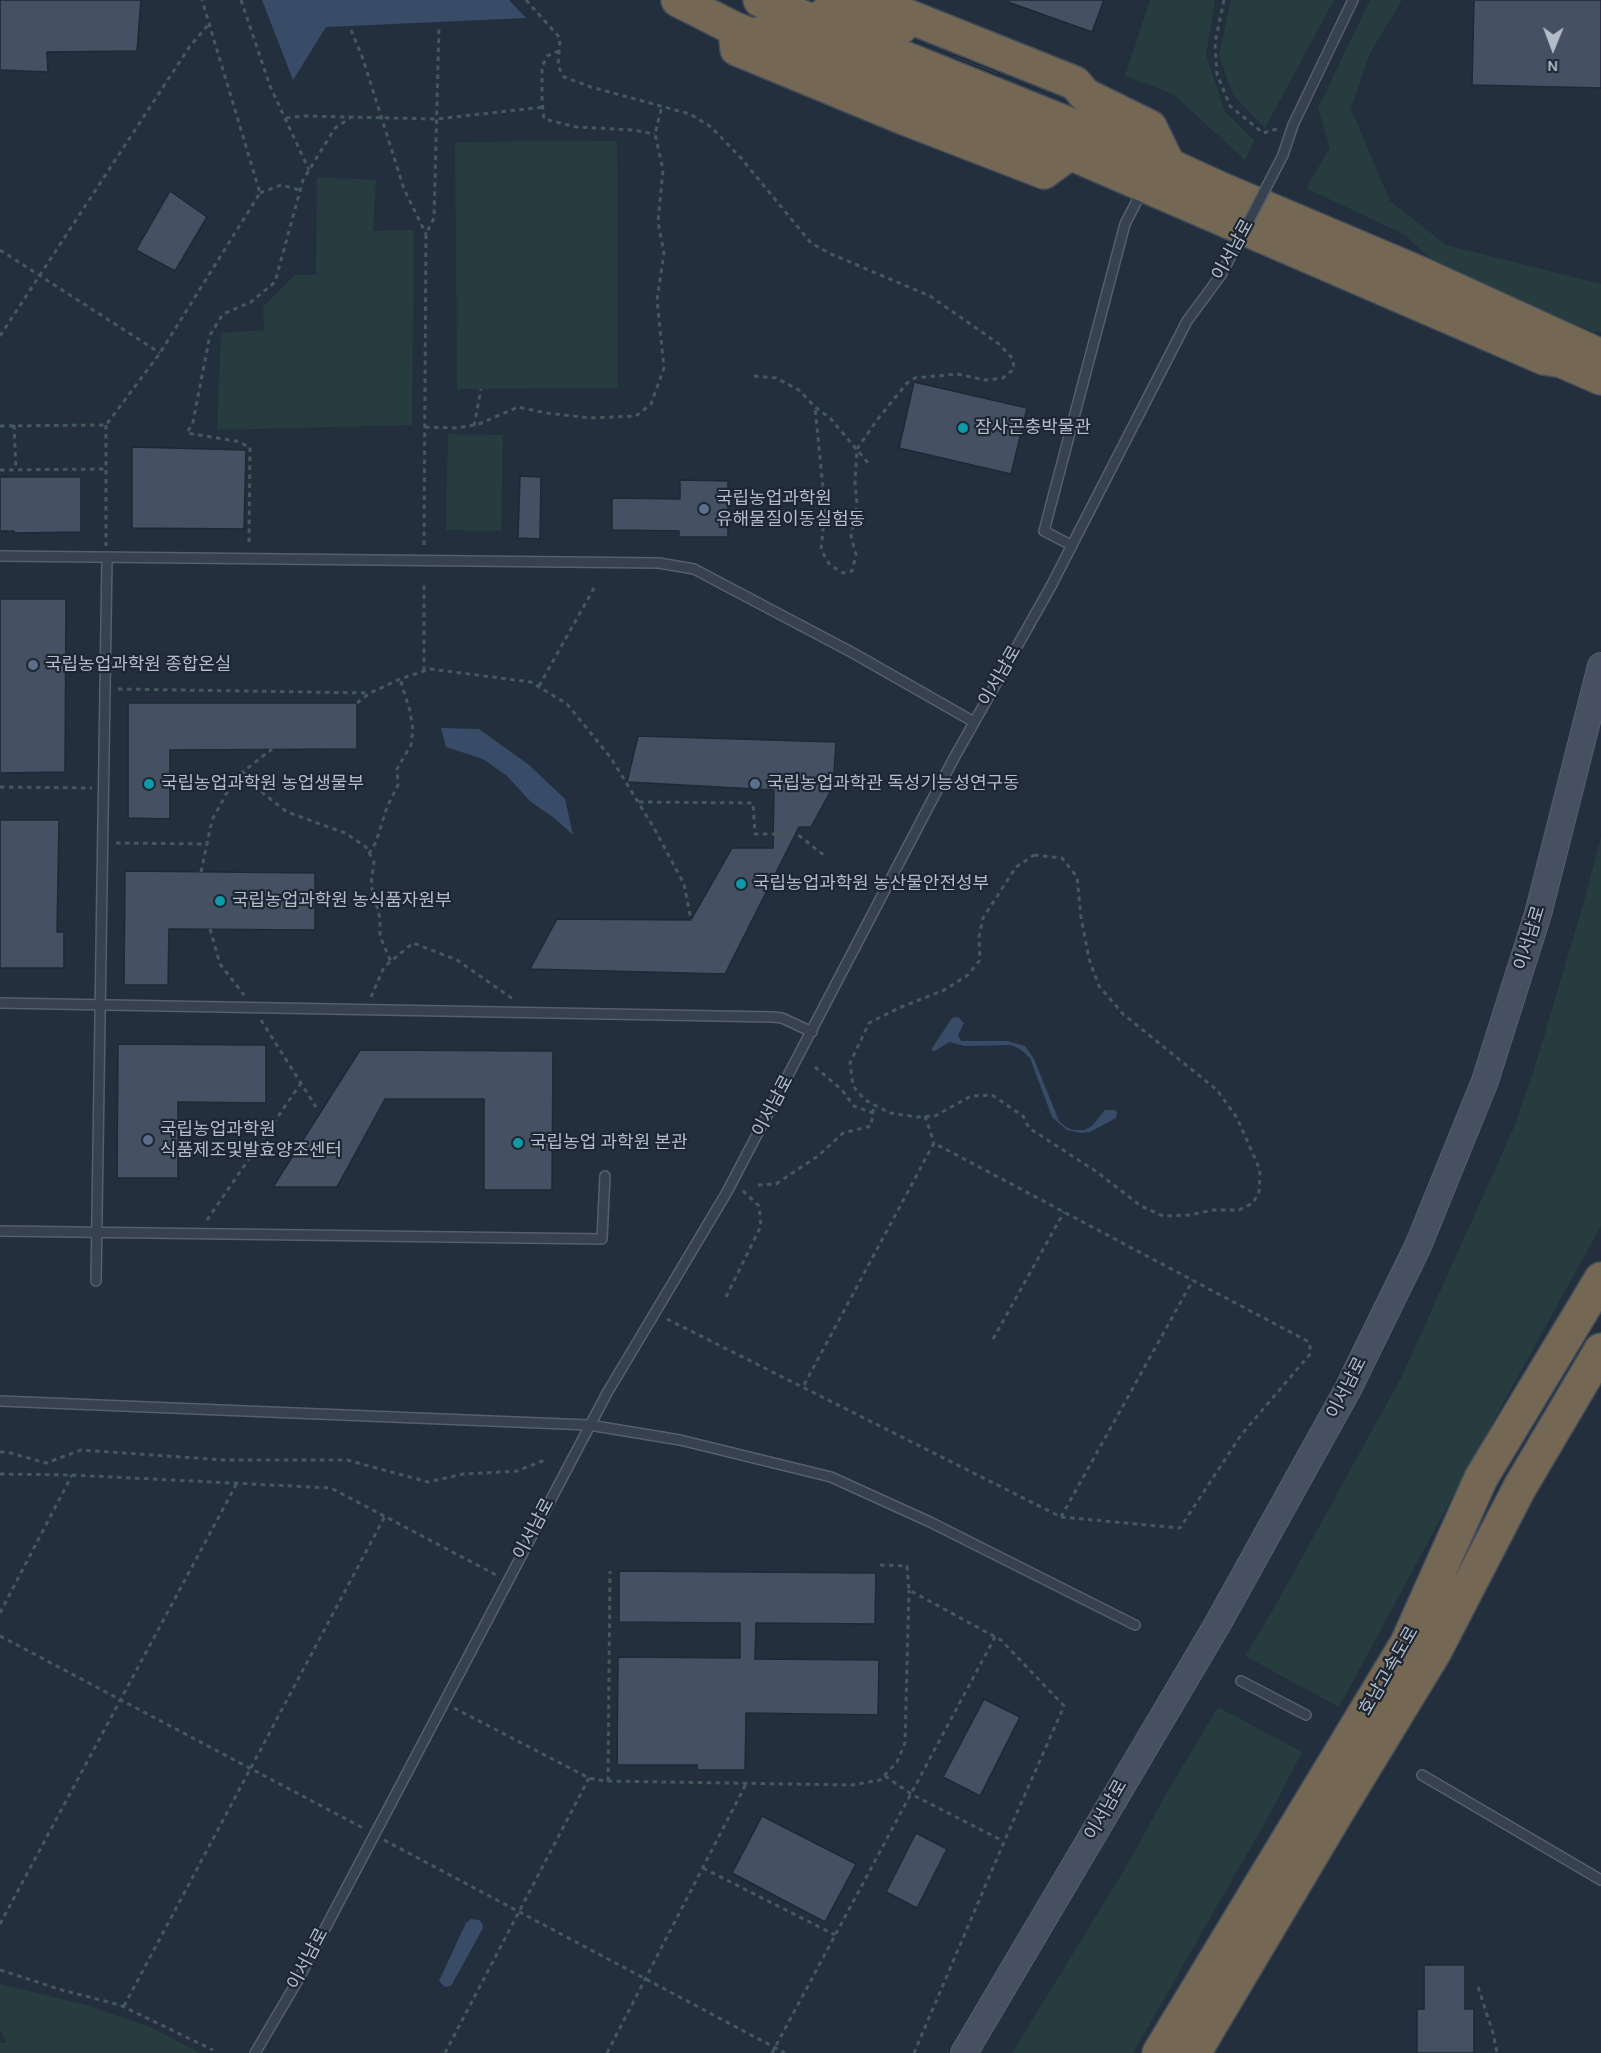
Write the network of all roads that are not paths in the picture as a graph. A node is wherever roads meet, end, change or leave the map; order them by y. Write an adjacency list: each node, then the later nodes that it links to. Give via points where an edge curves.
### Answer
1 (678, 0): 5 (highway, via 760,44 1064,158)
2 (760, 0): 4 (highway)
3 (1353, 0): 9 (lane, 이서남로, bridge, via 1293,125 1283,155 1221,275 1187,321)
4 (823, 25): 5 (highway, via 855,23 1145,141); 5 (highway, via 839,1 885,14 892,23 913,32 1070,94 1084,95 1150,127)
5 (1155, 169): 6 (highway); 7 (highway, via 1417,272); 9 (lane, via 1125,224 1044,531)
6 (1544, 358): 7 (highway); 8 (highway, via 1562,374)
7 (1600, 361)
8 (1601, 393)
9 (1071, 545): 13 (lane, 이서남로)
10 (0, 556): 11 (lane)
11 (106, 557): 13 (lane, via 647,563 694,568); 15 (lane)
12 (1601, 666): 31 (main road, 이서남로, via 1528,947 1485,1081 1418,1246 1348,1389 1239,1585)
13 (974, 722): 16 (lane, 이서남로)
14 (0, 1003): 15 (lane)
15 (100, 1004): 16 (lane, via 773,1017); 19 (lane)
16 (812, 1032): 24 (lane, 이서남로, via 733,1182)
17 (605, 1176): 19 (lane, via 602,1239)
18 (0, 1231): 19 (lane)
19 (97, 1232): 21 (lane)
20 (1601, 1279): 32 (highway, 호남고속도로, via 1481,1478 1407,1643)
21 (96, 1281)
22 (1601, 1350): 33 (highway, 호남고속도로, via 1520,1487 1434,1653)
23 (0, 1401): 24 (lane)
24 (589, 1425): 25 (lane, via 680,1440 831,1477); 30 (lane, 이서남로, via 298,1980)
25 (1135, 1625)
26 (1241, 1681): 27 (lane)
27 (1306, 1715)
28 (1422, 1776): 29 (lane)
29 (1601, 1880)
30 (255, 2053)
31 (964, 2053)
32 (1159, 2053)
33 (1194, 2053)

